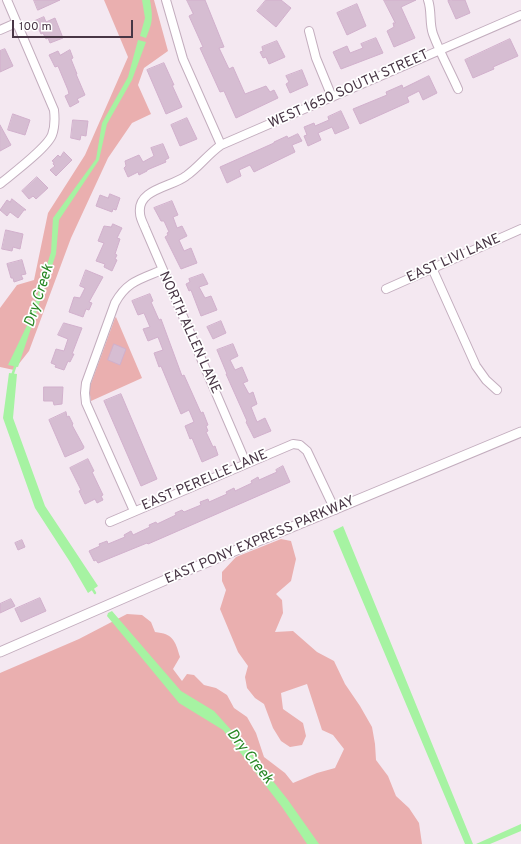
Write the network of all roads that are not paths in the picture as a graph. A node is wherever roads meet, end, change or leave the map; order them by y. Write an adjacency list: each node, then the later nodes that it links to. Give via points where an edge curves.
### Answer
1 (7, 0): 5 (street)
2 (166, 0): 11 (street, via 183,59)
3 (428, 0): 8 (street, via 431,9 430,22)
4 (521, 15): 8 (street, WEST 1650 SOUTH STREET)
5 (16, 23): 6 (street); 12 (street, via 54,110 55,119 52,137)
6 (0, 30)
7 (309, 31): 10 (street, via 316,58)
8 (440, 50): 9 (street); 10 (street, WEST 1650 SOUTH STREET)
9 (458, 89)
10 (332, 97): 11 (street, WEST 1650 SOUTH STREET)
11 (221, 145): 13 (street, WEST 1650 SOUTH STREET, via 185,177 153,191)
12 (0, 184)
13 (141, 201): 16 (street, NORTH ALLEN LANE, via 140,214)
14 (521, 229): 15 (street, EAST LIVI LANE)
15 (432, 268): 17 (street, EAST LIVI LANE); 18 (street, via 476,366)
16 (162, 270): 20 (street, NORTH ALLEN LANE); 22 (street, via 128,285 120,293 86,384 86,403)
17 (386, 289)
18 (497, 390)
19 (521, 432): 21 (street, EAST PONY EXPRESS PARKWAY)
20 (246, 463): 21 (street, EAST PERELLE LANE, via 290,444 300,445 308,451); 22 (street, EAST PERELLE LANE)
21 (335, 510): 24 (street, EAST PONY EXPRESS PARKWAY)
22 (134, 511): 23 (street, EAST PERELLE LANE)
23 (110, 522)
24 (0, 652)

